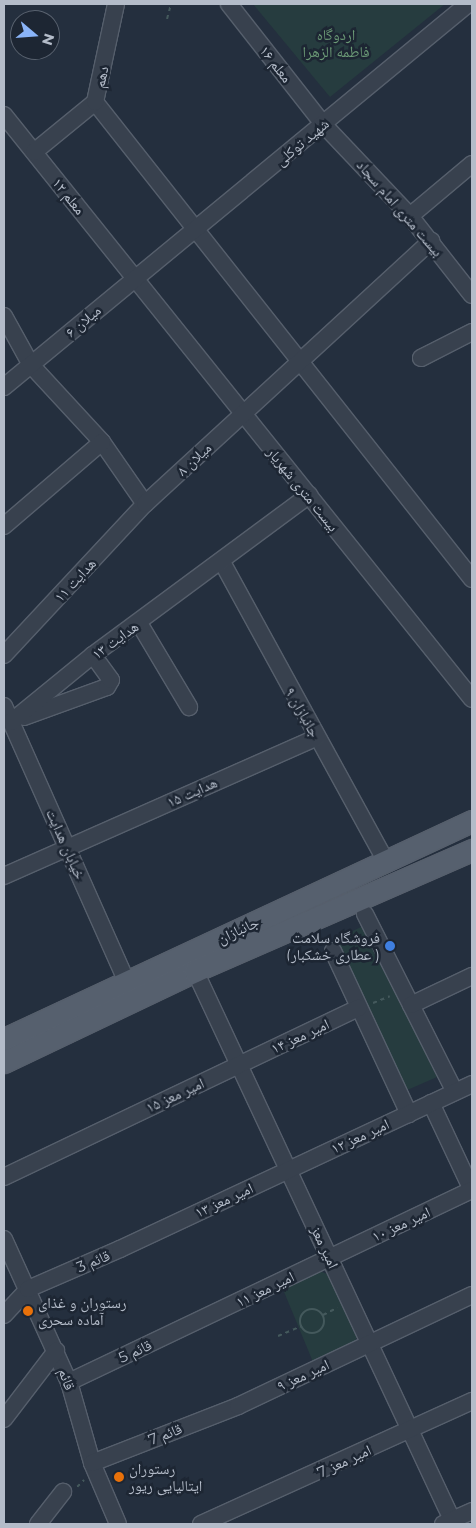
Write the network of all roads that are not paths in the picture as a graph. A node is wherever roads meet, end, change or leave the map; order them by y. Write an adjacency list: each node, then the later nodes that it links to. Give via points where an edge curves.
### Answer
1 (116, 4): 4 (street, دهم)
2 (229, 4): 6 (street, معلم ۱۶)
3 (468, 4): 6 (street, شهید توکلی)
4 (95, 102): 7 (street, دهم); 10 (street)
5 (4, 115): 7 (street, معلم ۱۲)
6 (324, 124): 9 (street, بیست متری امام سجاد); 10 (street, شهید توکلی)
7 (34, 152): 12 (street, معلم ۱۲)
8 (472, 164): 9 (street)
9 (410, 216): 11 (street, بیست متری امام سجاد)
10 (195, 230): 12 (street, شهید توکلی); 17 (street)
11 (431, 241): 13 (street, بیست متری امام سجاد); 17 (street, میلان ۸)
12 (134, 278): 18 (street, میلان ۶); 20 (street, بیست متری شهریار)
13 (472, 295)
14 (7, 326): 18 (street)
15 (472, 332): 16 (street)
16 (421, 358)
17 (300, 362): 20 (street, میلان ۸); 26 (street)
18 (31, 365): 19 (street, میلان ۶); 21 (street)
19 (4, 387)
20 (243, 414): 22 (street, بیست متری شهریار); 23 (street, میلان ۸)
21 (102, 442): 23 (street); 24 (street)
22 (309, 495): 25 (street, هدایت ۱۳); 30 (street, بیست متری شهریار)
23 (145, 504): 28 (street, هدایت ۱۱)
24 (4, 526)
25 (222, 562): 27 (street, هدایت ۱۳); 34 (street, جانبازان ۹)
26 (472, 579)
27 (140, 623): 29 (street, هدایت ۱۳); 32 (street)
28 (4, 655)
29 (93, 655): 33 (street, هدایت ۱۳); 33 (street, via 111,680 107,687)
30 (472, 699)
31 (4, 706): 33 (street, خیابان هدایت)
32 (189, 707)
33 (7, 723): 36 (street, خیابان هدایت)
34 (317, 737): 36 (street, هدایت ۱۵); 38 (street, جانبازان ۹)
35 (472, 821): 38 (main road, جانبازان)
36 (67, 847): 39 (street, هدایت ۱۵); 44 (street, خیابان هدایت)
37 (472, 850): 42 (main road, جانبازان)
38 (386, 861): 44 (main road, جانبازان)
39 (4, 876)
40 (365, 914): 45 (street)
41 (332, 951): 46 (street)
42 (195, 971): 48 (main road, جانبازان); 49 (street, امیر معز)
43 (472, 976): 45 (street)
44 (128, 982): 47 (main road, جانبازان)
45 (407, 998): 51 (street)
46 (360, 1008): 49 (street, امیر معز ۱۴); 53 (street)
47 (4, 1039)
48 (4, 1062)
49 (240, 1064): 54 (street, امیر معز); 55 (street, امیر معز ۱۵)
50 (472, 1084): 51 (street, امیر معز ۱۲)
51 (455, 1092): 52 (street, امیر معز ۱۲)
52 (431, 1103): 53 (street, امیر معز ۱۲); 56 (street)
53 (409, 1114): 54 (street, امیر معز ۱۲)
54 (289, 1169): 57 (street, امیر معز ۱۳); 59 (street, امیر معز)
55 (4, 1177)
56 (472, 1190): 59 (street, امیر معز ۱۰)
57 (158, 1231): 60 (street, قائم 3)
58 (4, 1239): 60 (street, قائم)
59 (330, 1258): 63 (street, امیر معز ۱۱); 64 (street, امیر معز)
60 (28, 1289): 62 (street); 65 (street, قائم)
61 (472, 1295): 64 (street, امیر معز ۹)
62 (4, 1315)
63 (200, 1320): 66 (street, قائم 5)
64 (369, 1344): 68 (street, امیر معز ۹); 70 (street, امیر معز)
65 (56, 1351): 66 (street, قائم); 69 (street)
66 (69, 1382): 71 (street, قائم)
67 (472, 1401): 70 (street, امیر معز 7)
68 (238, 1406): 71 (street, قائم 7)
69 (4, 1419)
70 (410, 1430): 74 (street, امیر معز); 77 (street, امیر معز 7)
71 (94, 1466): 76 (street, قائم)
72 (63, 1492): 75 (street)
73 (472, 1511): 74 (street)
74 (450, 1523)
75 (38, 1524)
76 (118, 1524)
77 (201, 1524)

